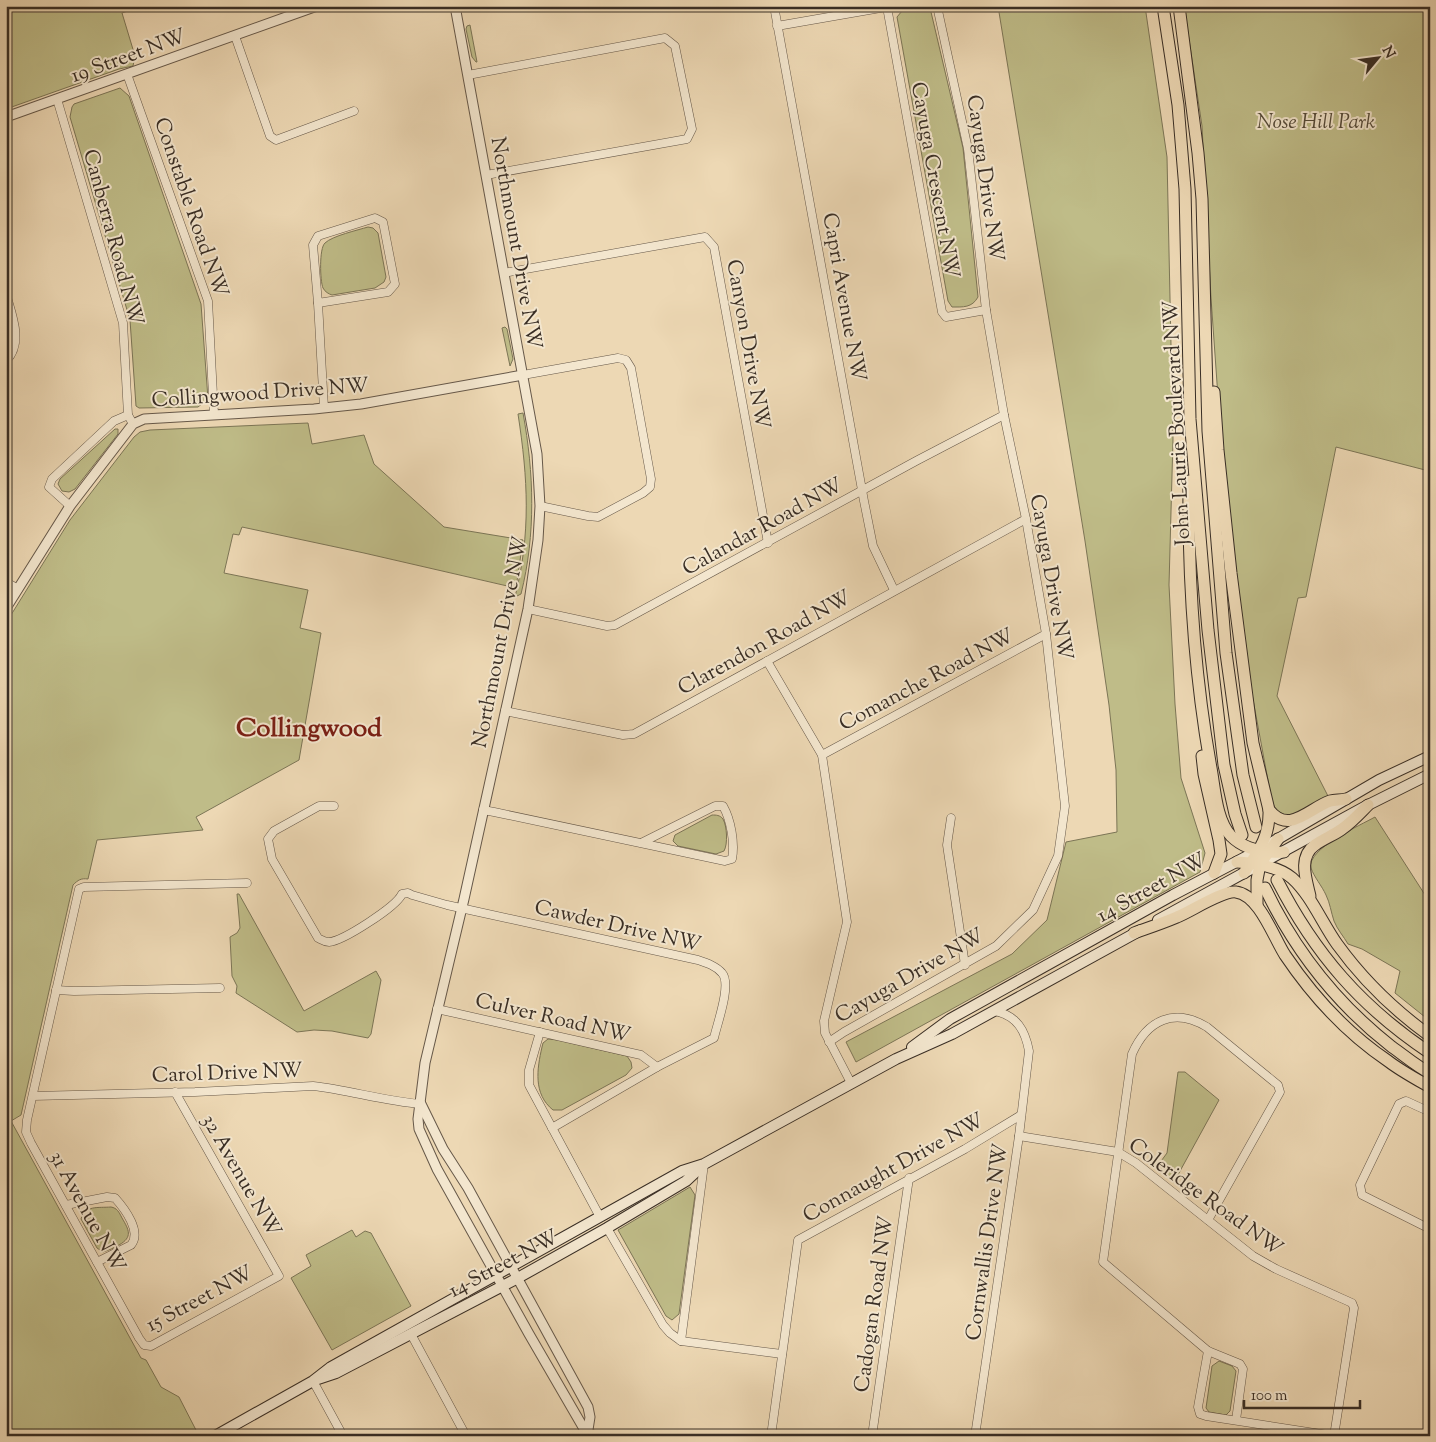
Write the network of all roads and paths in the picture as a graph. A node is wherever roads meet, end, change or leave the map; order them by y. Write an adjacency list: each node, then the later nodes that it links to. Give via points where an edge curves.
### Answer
1 (317, 6): 9 (street, 19 Street NW)
2 (455, 6): 11 (street, Northmount Drive NW)
3 (774, 6): 8 (street, Capri Avenue NW)
4 (937, 6): 19 (street, Cayuga Drive NW, via 968,149)
5 (1163, 6): 26 (main road, John Laurie Boulevard NW, via 1178,106 1185,189)
6 (1179, 6): 20 (main road, John Laurie Boulevard NW, via 1200,171)
7 (890, 7): 8 (street); 19 (street, Cayuga Crescent NW, via 942,312 946,317)
8 (777, 26): 28 (street, Capri Avenue NW)
9 (235, 36): 10 (street, 19 Street NW); 13 (street, via 270,136 276,140)
10 (127, 74): 12 (street, 19 Street NW); 24 (street, Constable Road NW, via 208,300)
11 (468, 75): 15 (street, Northmount Drive NW); 15 (street, via 665,38 674,46 692,129 686,139)
12 (57, 99): 14 (street, 19 Street NW); 27 (street, Canberra Road NW, via 123,323)
13 (354, 111)
14 (6, 117)
15 (486, 175): 16 (street, Northmount Drive NW)
16 (504, 273): 22 (street, Northmount Drive NW); 32 (street, Canyon Drive NW, via 705,237 714,247)
17 (6, 294): 21 (street, via 16,332 16,345)
18 (318, 303): 18 (street, via 388,292 394,284 383,222 375,218 318,236 313,244); 23 (street)
19 (986, 310): 25 (street, Cayuga Drive NW)
20 (1207, 359): 49 (main road, via 1214,388 1231,573 1253,743); 51 (main road, John Laurie Boulevard NW, via 1208,430 1226,653 1243,775)
21 (6, 361)
22 (523, 375): 23 (street, Collingwood Drive NW); 30 (street, Northmount Drive NW, via 537,454); 30 (street, via 610,359 626,360 631,368 651,479 650,487 643,493 598,516)
23 (324, 408): 24 (street, Collingwood Drive NW)
24 (214, 414): 27 (street, Collingwood Drive NW)
25 (1004, 415): 28 (street, Calandar Road NW); 31 (street, Cayuga Drive NW)
26 (1190, 419): 41 (main road, via 1193,621); 52 (main road, John Laurie Boulevard NW, via 1219,732 1229,790)
27 (131, 420): 29 (street, Collingwood Drive NW); 29 (street, via 114,422 52,479 49,487)
28 (862, 491): 32 (street, Calandar Road NW); 35 (street, Capri Avenue NW, via 873,546)
29 (70, 506): 34 (street, Collingwood Drive NW)
30 (540, 506): 37 (street, Northmount Drive NW)
31 (1026, 519): 35 (street, Clarendon Road NW); 38 (street, Cayuga Drive NW)
32 (768, 543): 37 (street, Calandar Road NW, via 615,625 607,626)
33 (6, 582): 34 (street)
34 (18, 589): 36 (street, Collingwood Drive NW)
35 (894, 590): 39 (street, Clarendon Road NW)
36 (6, 608)
37 (528, 608): 40 (street, Northmount Drive NW)
38 (1046, 634): 42 (street, Comanche Road NW); 68 (street, Cayuga Drive NW, via 1065,806 1058,856 1033,910 996,946)
39 (767, 661): 40 (street, Clarendon Road NW, via 634,734 623,736); 42 (street)
40 (505, 711): 48 (street, Northmount Drive NW)
41 (1201, 712): 55 (main road, via 1218,806 1226,828 1243,845); 59 (main road, via 1199,726 1204,774 1221,854)
42 (822, 755): 75 (street, via 847,922 824,1021)
43 (1430, 756): 45 (main road)
44 (1430, 774): 46 (main road)
45 (1346, 799): 49 (main road, via 1330,801 1289,820 1281,821); 53 (main road)
46 (1368, 805): 56 (main road); 65 (main road, via 1343,829 1308,852 1305,873)
47 (334, 806): 66 (street, via 319,806 274,830 268,839 272,859 318,938 330,942 341,939 386,911 402,894)
48 (483, 810): 54 (street); 66 (street, Northmount Drive NW)
49 (1269, 810): 55 (main road)
50 (951, 818): 68 (street, via 948,845)
51 (1256, 827)
52 (1242, 835)
53 (1278, 839): 55 (main road)
54 (641, 843): 54 (street, via 715,806 723,806 728,814 732,859 725,861)
55 (1264, 851): 56 (main road); 57 (main road, 14 Street NW); 58 (main road)
56 (1284, 852): 58 (main road)
57 (1237, 862): 58 (main road); 59 (main road, 14 Street NW)
58 (1255, 864): 60 (main road); 64 (main road); 65 (main road, via 1291,877)
59 (1214, 873): 77 (main road, 14 Street NW, via 950,1019)
60 (1244, 873): 67 (main road, 14 Street NW)
61 (1277, 880): 76 (main road, via 1311,940 1353,991 1401,1034)
62 (247, 883): 70 (street, via 79,889)
63 (1265, 888): 79 (main road, via 1297,946 1338,999 1377,1035)
64 (1257, 905): 67 (main road, via 1241,893 1233,892); 81 (main road, via 1286,956 1340,1021 1388,1062)
65 (1312, 905): 74 (main road, via 1368,982)
66 (462, 908): 71 (street, Northmount Drive NW); 78 (street, Cawder Drive NW, via 698,960 724,974 726,987 714,1038)
67 (1134, 933): 72 (main road, 14 Street NW)
68 (965, 965): 75 (street, Cayuga Drive NW)
69 (220, 988): 70 (street)
70 (56, 990): 83 (street)
71 (437, 1009): 73 (street, Culver Road NW); 84 (street, Northmount Drive NW, via 425,1063)
72 (995, 1011): 77 (main road, 14 Street NW); 86 (street, Cornwallis Drive NW, via 1005,1013 1016,1022 1027,1040 1029,1051)
73 (540, 1032): 78 (street, Culver Road NW, via 641,1055); 87 (street, via 529,1070 529,1085)
74 (1430, 1036)
75 (829, 1042): 80 (street)
76 (1430, 1053)
77 (896, 1059): 80 (main road, 14 Street NW)
78 (657, 1067): 87 (street, Cawder Drive NW)
79 (1430, 1073)
80 (851, 1083): 90 (main road, 14 Street NW)
81 (1430, 1088)
82 (175, 1092): 83 (street, Carol Drive NW); 84 (street, Carol Drive NW, via 313,1086); 99 (street, 32 Avenue NW)
83 (33, 1096): 92 (street, 31 Avenue NW, via 26,1132)
84 (421, 1104): 98 (street, Northmount Drive NW); 100 (street, Northmount Drive NW, via 419,1129)
85 (1430, 1112): 96 (street, via 1406,1101 1399,1104 1360,1185 1362,1195)
86 (1021, 1115): 88 (street, Cornwallis Drive NW); 91 (street, Connaught Drive NW)
87 (552, 1128): 93 (street)
88 (1019, 1136): 89 (street, Coleridge Road NW); 117 (street, Cornwallis Drive NW)
89 (1118, 1152): 94 (street, Coleridge Road NW); 94 (street, via 1132,1054 1138,1040 1165,1018 1179,1017 1207,1027 1278,1085 1280,1092); 106 (street, via 1102,1262)
90 (704, 1164): 93 (main road, 14 Street NW, via 682,1171); 95 (main road, 14 Street NW, via 686,1181); 105 (street)
91 (909, 1178): 107 (street, Connaught Drive NW, via 798,1240); 116 (street, Cadogan Road NW)
92 (66, 1205): 97 (street, 31 Avenue NW); 97 (street, via 115,1198 127,1214 134,1241)
93 (600, 1217): 98 (main road, 14 Street NW)
94 (1208, 1220): 118 (street, Coleridge Road NW, via 1253,1256 1352,1303 1354,1308)
95 (607, 1228): 101 (main road, 14 Street NW); 105 (street, via 663,1325)
96 (1430, 1229)
97 (97, 1262): 104 (street, 31 Avenue NW)
98 (510, 1268): 100 (main road, 14 Street NW); 101 (street, Northmount Drive NW)
99 (279, 1276): 104 (street, 15 Street NW, via 151,1346 144,1345)
100 (496, 1276): 102 (street, Northmount Drive NW); 108 (main road, 14 Street NW, via 331,1367)
101 (516, 1279): 102 (main road, 14 Street NW); 110 (street, Northmount Drive NW, via 588,1407)
102 (502, 1286): 103 (main road, 14 Street NW); 110 (street, Northmount Drive NW)
103 (411, 1334): 108 (main road, 14 Street NW, via 336,1374); 113 (street)
104 (139, 1338)
105 (681, 1341): 107 (street)
106 (1208, 1351): 109 (street, via 1240,1364 1243,1369); 109 (street, via 1198,1407 1200,1414)
107 (782, 1354): 115 (street, Connaught Drive NW)
108 (313, 1381): 111 (main road, 14 Street NW); 112 (street)
109 (1236, 1420): 118 (street)
110 (587, 1435): 114 (street)
111 (215, 1436)
112 (343, 1436)
113 (466, 1436)
114 (597, 1436)
115 (771, 1436)
116 (872, 1436)
117 (975, 1436)
118 (1334, 1436)

